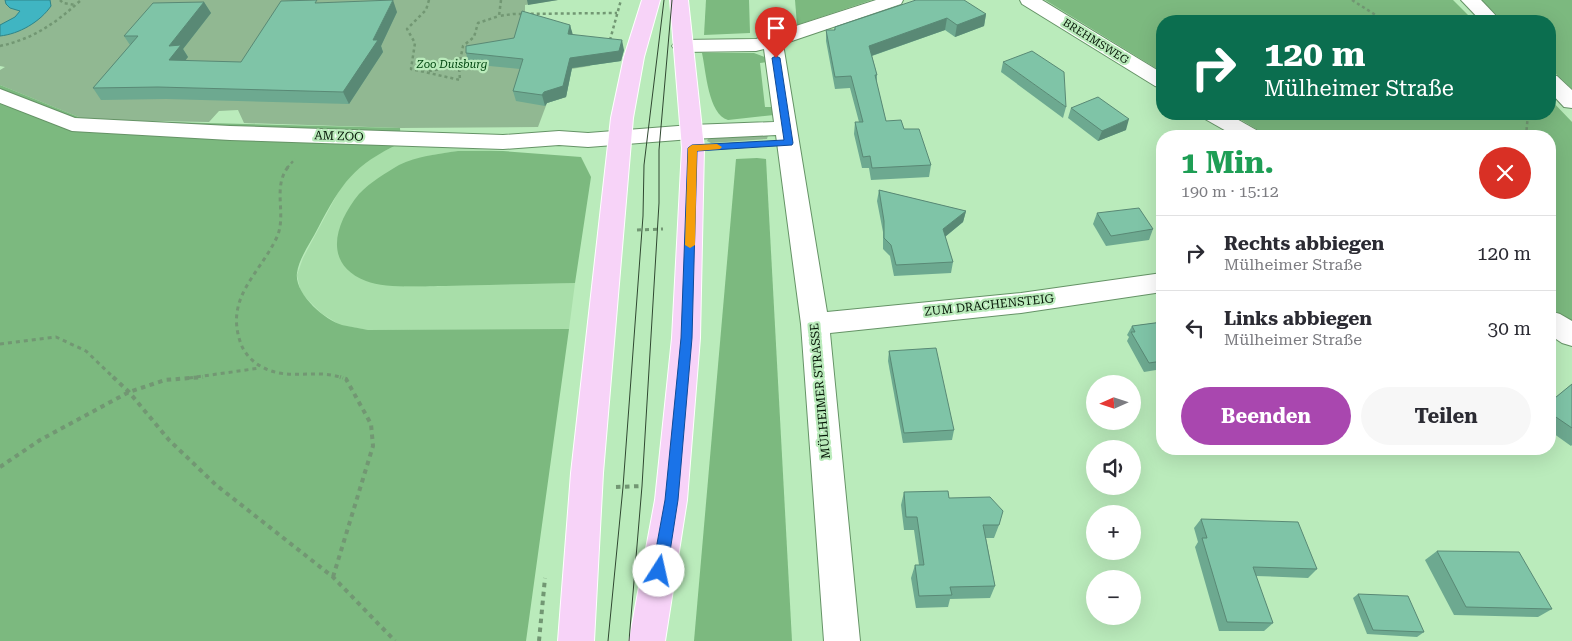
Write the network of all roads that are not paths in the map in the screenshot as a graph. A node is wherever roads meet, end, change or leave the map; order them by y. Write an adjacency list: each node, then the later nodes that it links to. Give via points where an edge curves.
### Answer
1 (651, 0): 17 (main road, via 634,56)
2 (679, 0): 8 (main road)
3 (894, 0): 7 (street)
4 (1029, 0): 9 (street, BREHMSWEG)
5 (1470, 0): 6 (street)
6 (1485, 15)
7 (773, 41): 8 (street); 15 (street, MÜLHEIMER STRASSE)
8 (682, 46): 16 (main road)
9 (1156, 78)
10 (1556, 86): 12 (street)
11 (0, 95): 17 (street, AM ZOO, via 72,124 503,142 586,154)
12 (1572, 102)
13 (1224, 120): 14 (street)
14 (1240, 130)
15 (788, 135): 16 (street); 19 (street, MÜLHEIMER STRASSE)
16 (692, 140): 17 (street); 23 (main road, via 686,338 672,485)
17 (620, 145): 22 (main road, via 586,489)
18 (1156, 284): 19 (street, ZUM DRACHENSTEIG, via 1021,303)
19 (815, 324): 24 (street, MÜLHEIMER STRASSE)
20 (1556, 325): 21 (street)
21 (1572, 335)
22 (576, 641)
23 (647, 641)
24 (842, 641)

